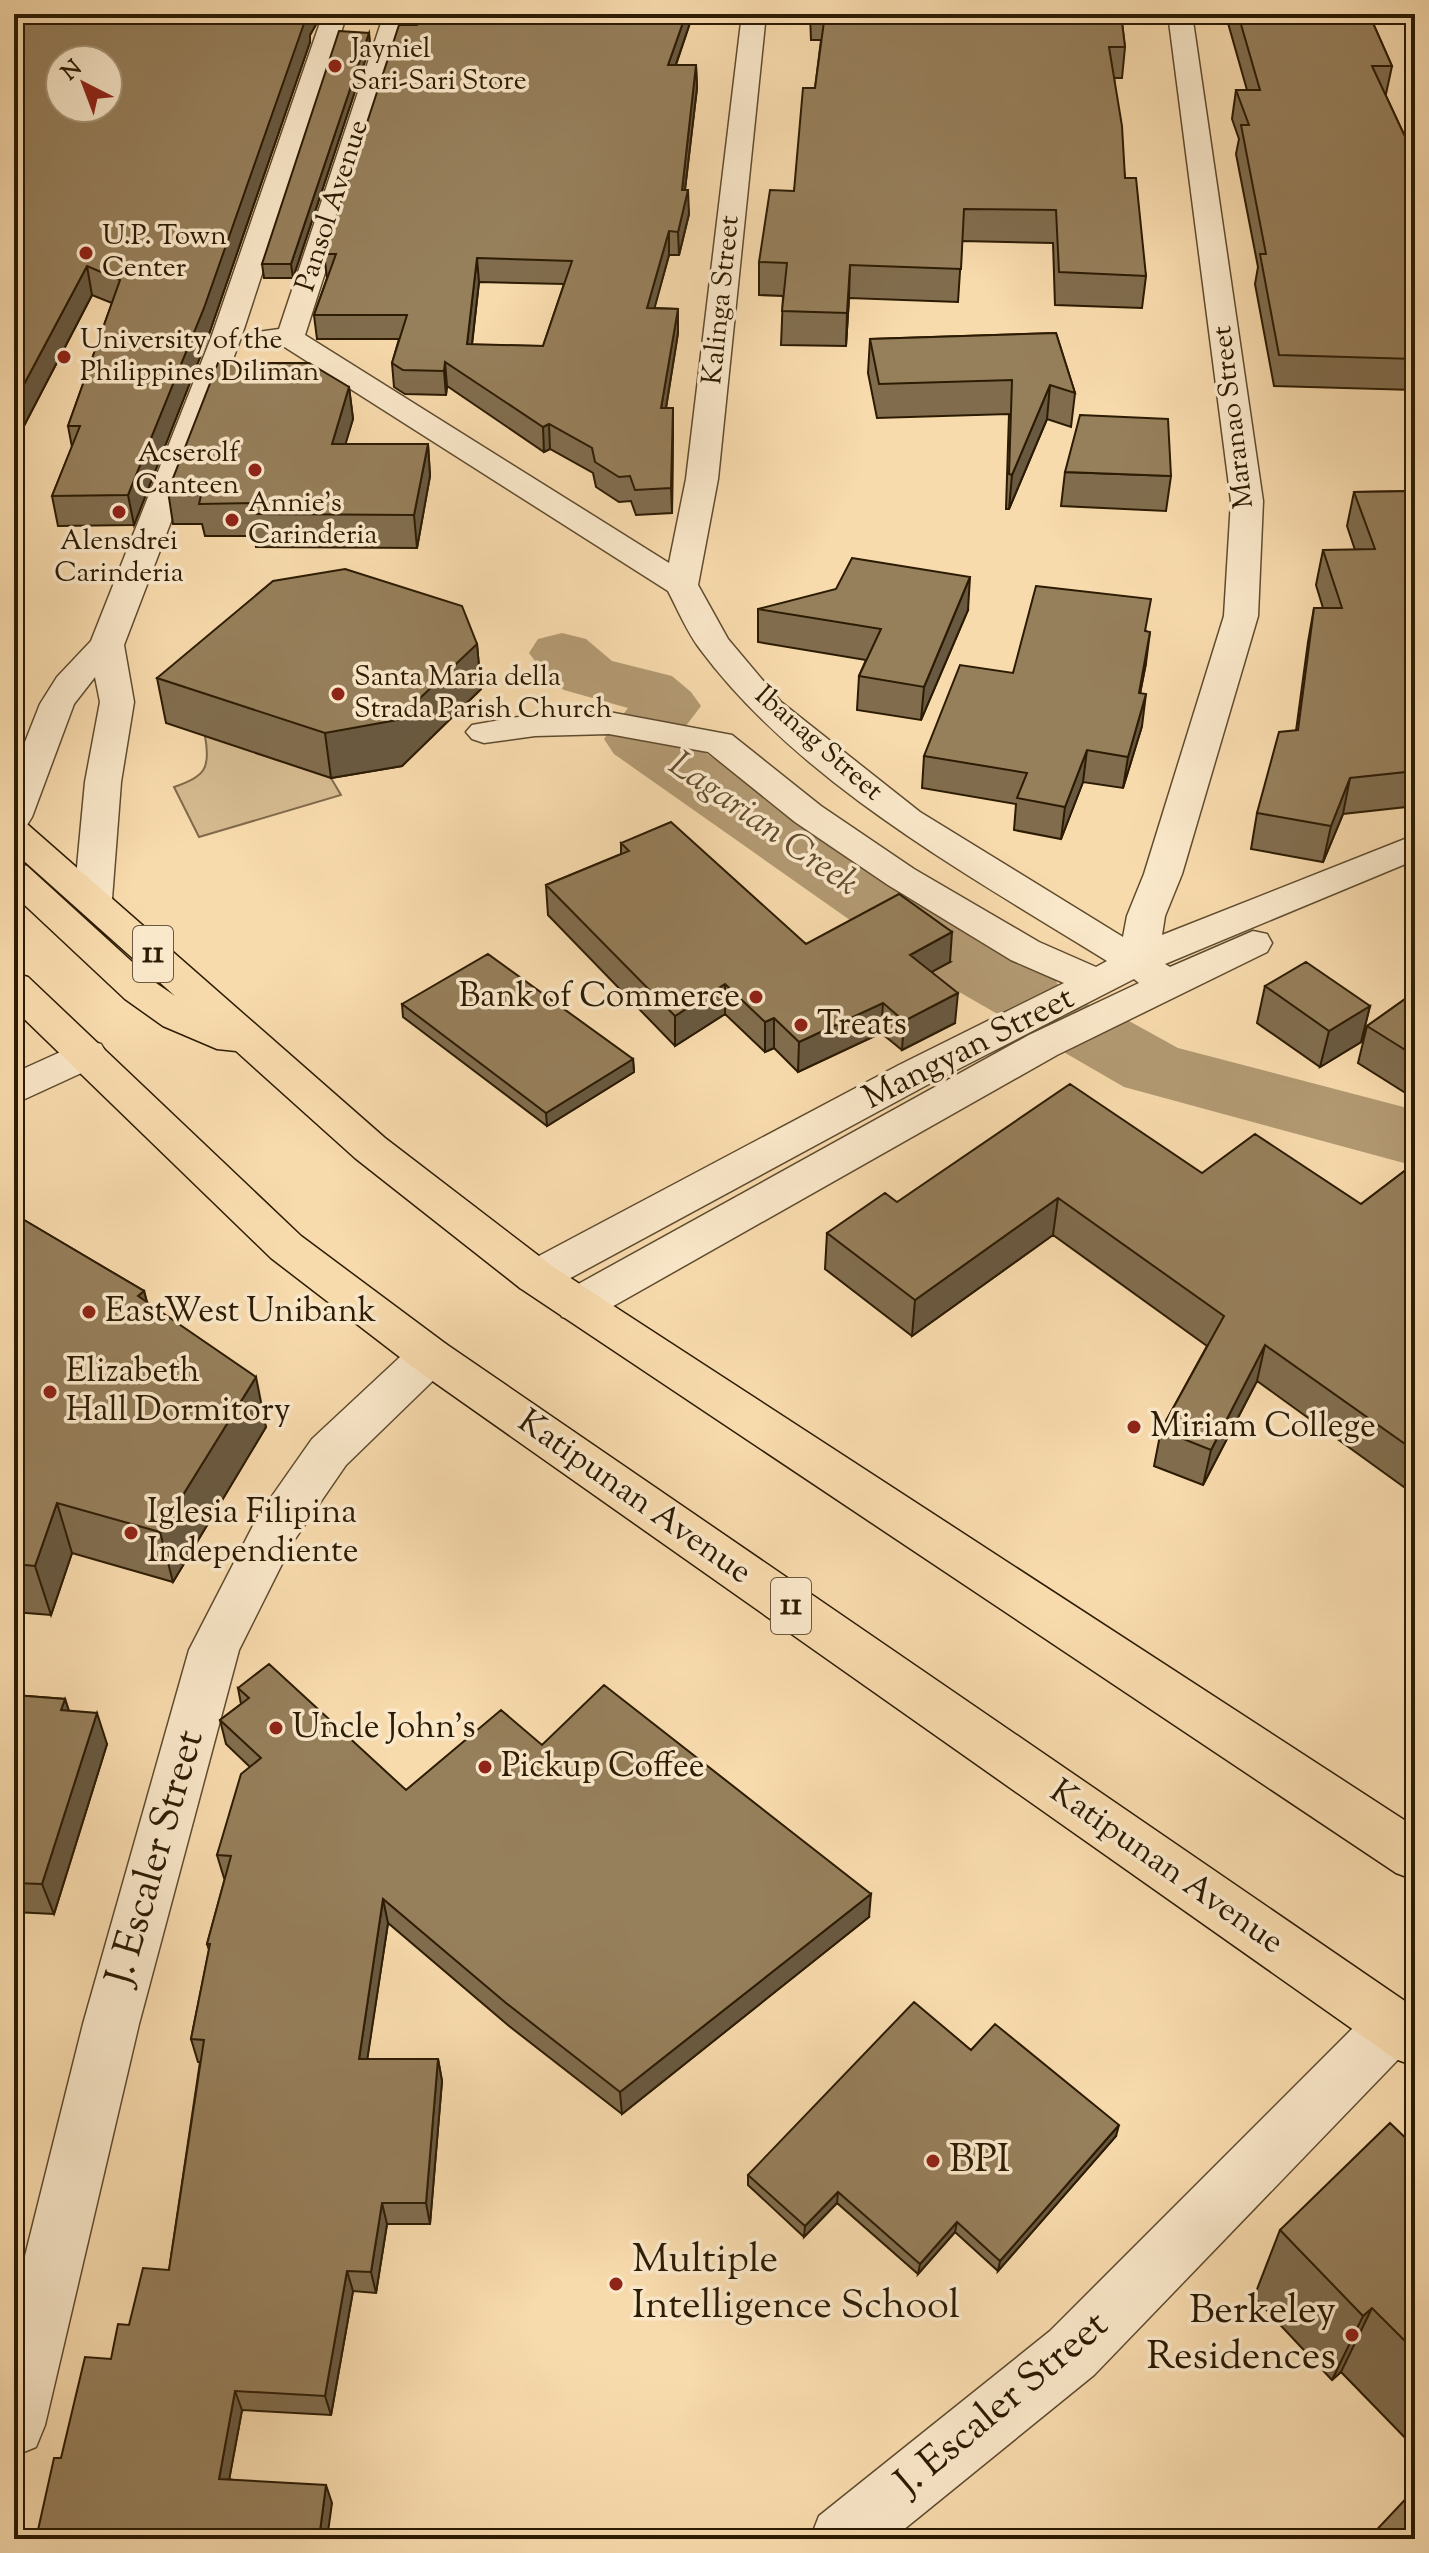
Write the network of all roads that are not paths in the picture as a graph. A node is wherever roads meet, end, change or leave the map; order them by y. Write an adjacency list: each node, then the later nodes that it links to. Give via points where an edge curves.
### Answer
1 (335, 14): 6 (street, Pansol Avenue)
2 (396, 14): 5 (street, Pansol Avenue)
3 (754, 14): 7 (street, Kalinga Street, via 702,479)
4 (1180, 14): 16 (street, Maranao Street, via 1247,516 1241,616 1146,916)
5 (289, 337): 6 (street, Pansol Avenue); 7 (street, Ibanag Street)
6 (226, 338): 8 (street, Pansol Avenue)
7 (681, 585): 16 (street, Ibanag Street, via 713,643 769,709 907,820)
8 (107, 645): 10 (street, Pansol Avenue, via 57,704); 15 (street, via 117,702 103,782)
9 (484, 732): 17 (street, via 609,723 719,743 808,814 901,877 1025,951)
10 (14, 817)
11 (14, 832): 15 (main road, 11)
12 (1415, 846): 16 (street, Mangyan Street, via 1163,949)
13 (14, 874): 19 (main road, via 139,990 177,1017)
14 (1415, 874): 16 (street, Mangyan Street, via 1231,952)
15 (93, 899): 19 (main road, 11)
16 (1153, 973): 17 (street, Mangyan Street); 23 (street, Mangyan Street, via 1043,1045)
17 (1100, 983): 22 (street, Mangyan Street, via 913,1075)
18 (14, 986): 20 (main road, Katipunan Avenue / 11)
19 (263, 1052): 22 (main road, 11, via 370,1148)
20 (87, 1054): 21 (street); 24 (main road, Katipunan Avenue / 11, via 286,1247)
21 (14, 1090)
22 (536, 1277): 23 (main road, 11)
23 (578, 1305): 25 (main road, 11)
24 (430, 1356): 26 (main road, Katipunan Avenue / 11); 27 (street, J. Escaler Street, via 329,1452 275,1530 214,1650 111,2024)
25 (1415, 1856)
26 (1405, 2032): 28 (street, J. Escaler Street, via 1072,2353)
27 (14, 2425)
28 (842, 2539)

